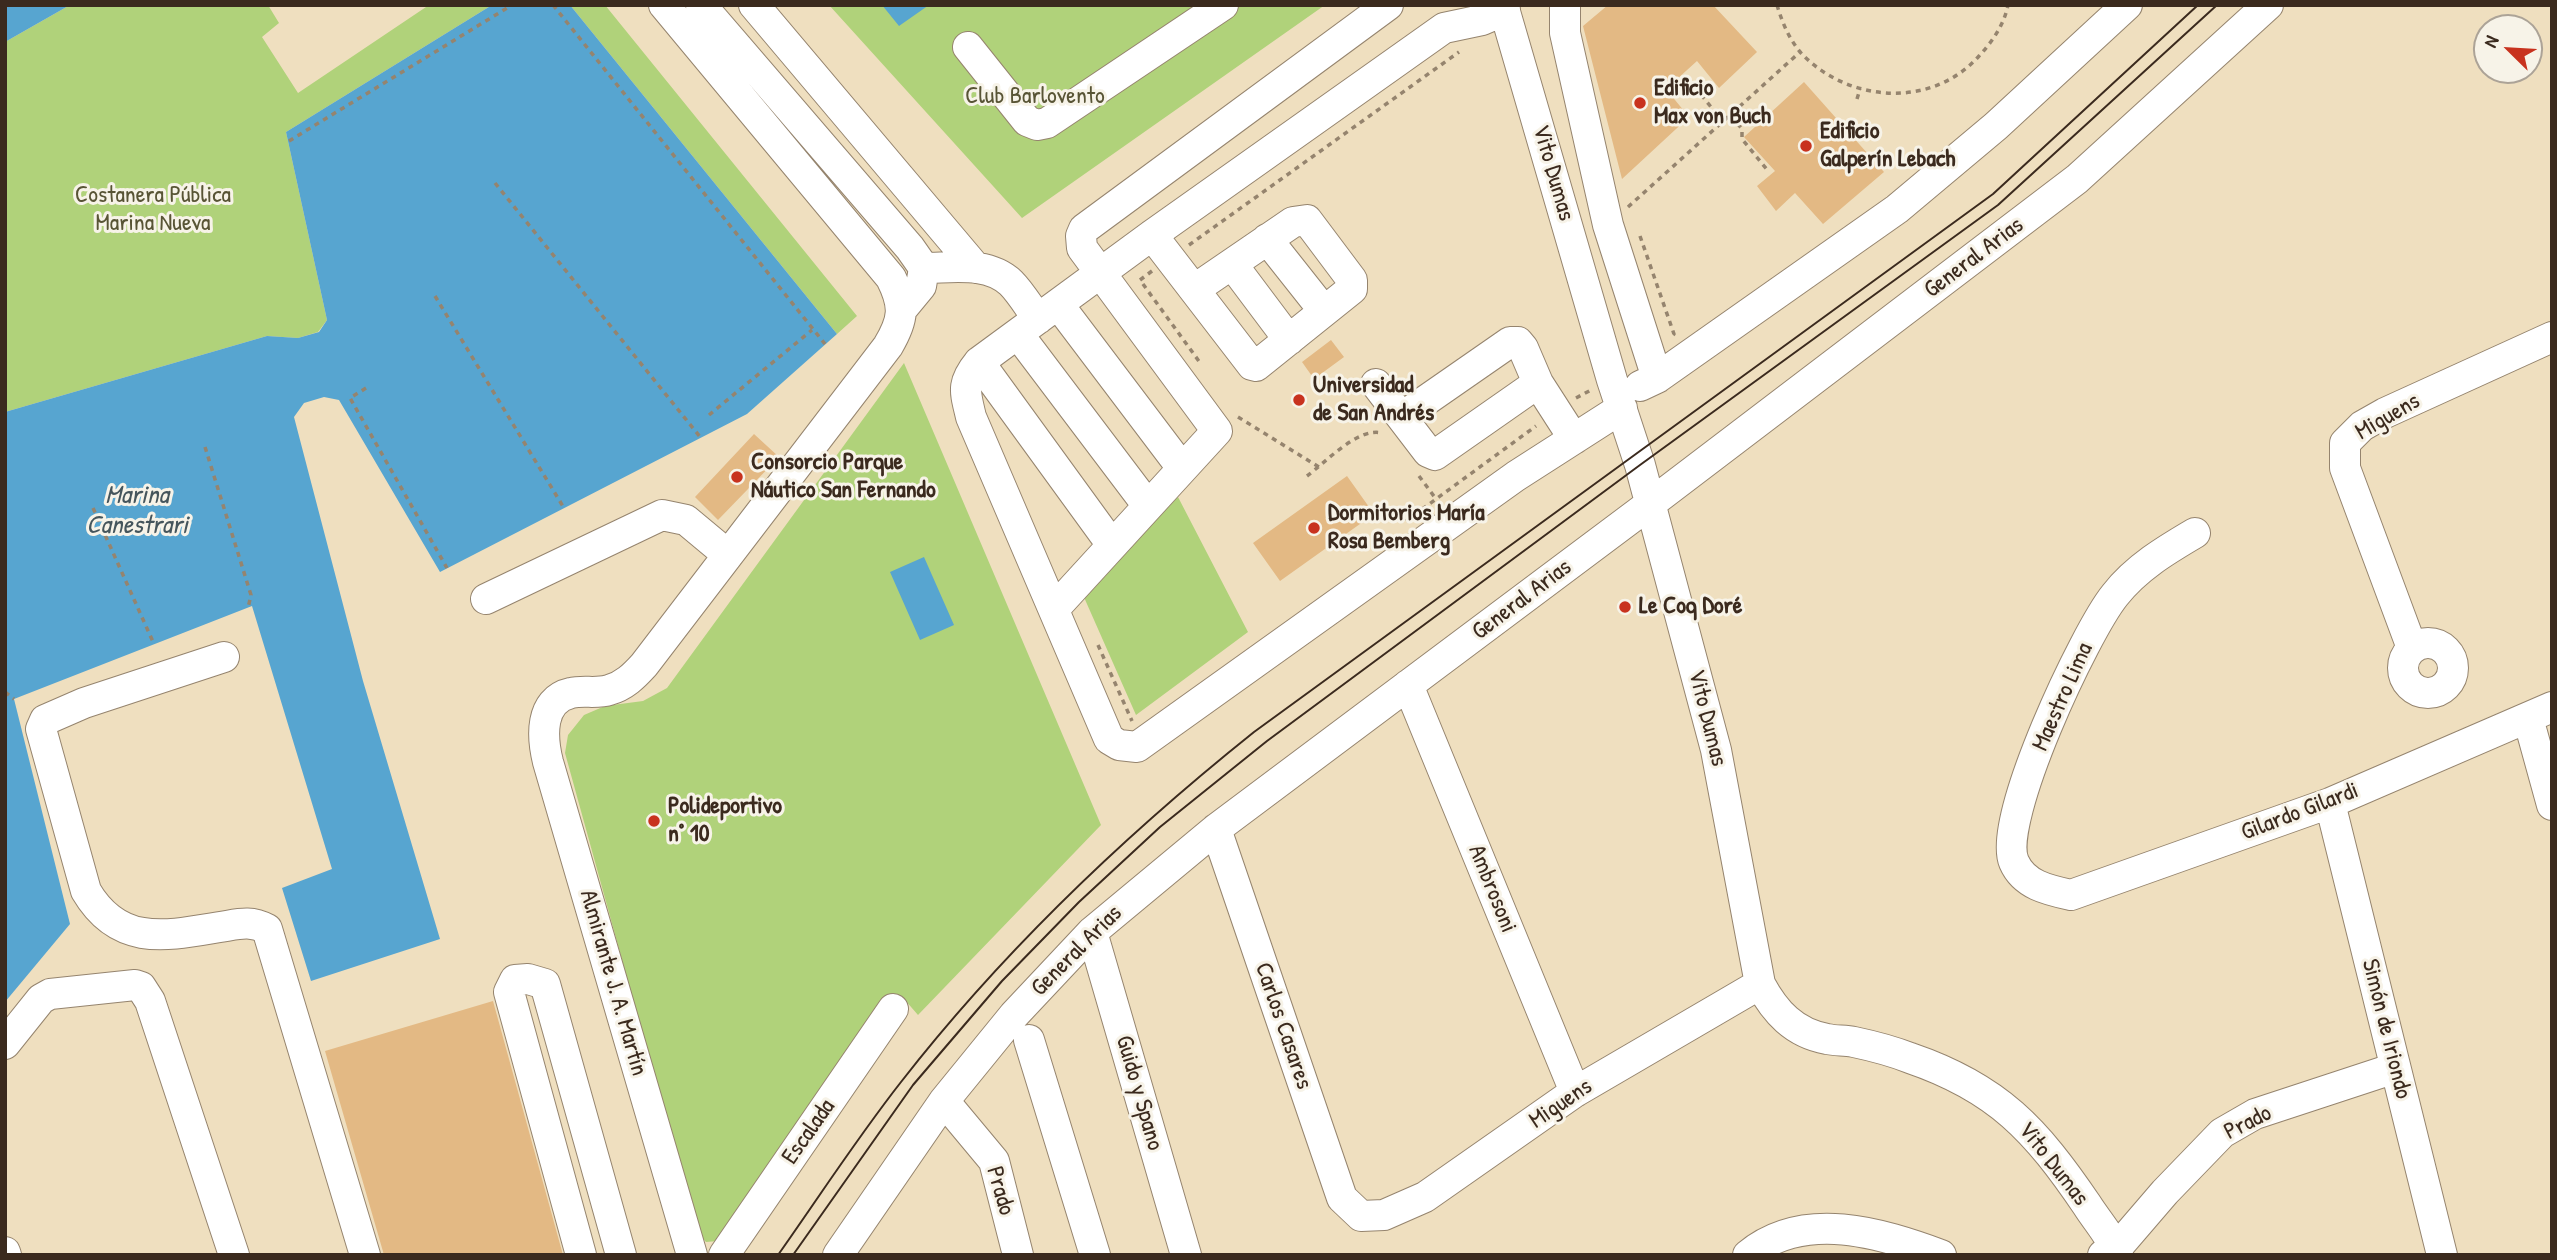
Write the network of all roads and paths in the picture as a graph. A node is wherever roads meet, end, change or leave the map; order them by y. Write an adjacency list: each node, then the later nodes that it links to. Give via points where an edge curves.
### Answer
1 (512, 5): 22 (path)
2 (553, 5): 38 (path)
3 (664, 5): 35 (street, via 891,278)
4 (701, 5): 30 (street)
5 (754, 5): 31 (street)
6 (1223, 5): 15 (street, via 1037,125 1027,121)
7 (1388, 5): 32 (street, via 1084,229 1083,248)
8 (1565, 5): 25 (street, via 1565,33)
9 (1777, 5): 16 (path)
10 (2008, 5): 18 (path, via 1992,41 1971,65 1945,82 1914,92 1883,94)
11 (2127, 5): 44 (street, via 1996,126 1897,209)
12 (2268, 5): 63 (street, General Arias, via 2077,179)
13 (1504, 8): 14 (street); 48 (street, Vito Dumas)
14 (1455, 27): 26 (street); 28 (path)
15 (968, 47)
16 (1800, 52): 18 (path, via 1824,73); 20 (path)
17 (1695, 87): 21 (path)
18 (1860, 89): 19 (path)
19 (1857, 99)
20 (1731, 116): 21 (path); 23 (path, via 1742,129 1742,139)
21 (1723, 122): 25 (path)
22 (289, 141)
23 (1769, 172)
24 (495, 183): 55 (path)
25 (1608, 226): 44 (street)
26 (1152, 235): 28 (street); 32 (street)
27 (1268, 239): 29 (street); 36 (street); 36 (street, via 1293,222 1307,220 1352,281 1352,289)
28 (1171, 258): 33 (street); 43 (path, via 1140,280)
29 (1232, 264): 33 (street); 40 (street)
30 (923, 268): 31 (street); 35 (street, via 921,286)
31 (976, 268): 37 (street, via 1000,274)
32 (1100, 274): 37 (street); 59 (street, via 1217,430)
33 (1195, 289): 40 (street, via 1252,365)
34 (435, 296): 66 (path)
35 (902, 309): 70 (street, via 899,327 888,345)
36 (1324, 311): 40 (street)
37 (1038, 319): 42 (street); 59 (street); 64 (street)
38 (813, 329): 41 (path); 52 (path)
39 (2552, 337): 77 (street, Miguens, via 2385,413 2345,443 2345,468)
40 (1289, 340)
41 (825, 344)
42 (979, 362): 49 (street); 53 (street, via 965,388)
43 (1204, 367)
44 (1657, 377): 48 (street)
45 (1538, 383): 51 (street); 54 (street, via 1434,455); 54 (street, via 1523,348 1510,342)
46 (1376, 384): 54 (street)
47 (366, 388): 71 (path, via 350,398)
48 (1617, 395): 51 (path, via 1572,400); 56 (street); 63 (street, Vito Dumas)
49 (1004, 397): 53 (street); 69 (street)
50 (1236, 411): 58 (path, via 1236,416)
51 (1556, 412): 56 (street); 62 (path)
52 (709, 415)
53 (971, 417): 74 (street)
54 (1393, 426): 58 (path, via 1356,438)
55 (701, 438)
56 (1574, 439): 74 (street, via 1137,747 1109,739)
57 (205, 447): 73 (path, via 251,595)
58 (1319, 467): 61 (path)
59 (1182, 468): 64 (street)
60 (1414, 470): 62 (path)
61 (1307, 476)
62 (1437, 499): 67 (path)
63 (1650, 504): 79 (street, General Arias); 89 (street, Vito Dumas, via 1716,750)
64 (1148, 506): 69 (street)
65 (93, 508): 76 (path)
66 (564, 509)
67 (1403, 524)
68 (2195, 533): 87 (street, Maestro Lima, via 2164,551 2115,594 2081,651 2044,733 2010,842 2013,861 2024,877)
69 (1112, 545): 74 (street)
70 (728, 555): 72 (street, via 687,520 662,515); 103 (street, Almirante J. A. Martín, via 632,678 608,691 571,693 557,699 548,710 543,743)
71 (447, 568)
72 (486, 599)
73 (248, 608)
74 (1054, 609)
75 (1093, 633): 83 (path)
76 (155, 644)
77 (2412, 648)
78 (224, 657): 100 (street, via 84,703 46,720 41,729 86,891 96,909 138,933 167,936 254,922 267,929)
79 (1408, 685): 86 (street, General Arias); 94 (street, Ambrosoni)
80 (5, 692): 81 (path)
81 (14, 699)
82 (2540, 712): 84 (street, Gilardo Gilardi); 85 (street)
83 (1132, 722)
84 (2330, 803): 87 (street, Gilardo Gilardi, via 2071,895); 93 (street, Simón de Iriondo)
85 (2552, 805)
86 (1216, 829): 88 (street, General Arias); 96 (street, Carlos Casares, via 1342,1198)
87 (2043, 889)
88 (1092, 932): 95 (street, General Arias, via 1014,1015); 108 (street, Guido y Spano)
89 (1760, 984): 94 (street, Miguens); 98 (street, Vito Dumas, via 1784,1019 1802,1032 1910,1058 1999,1101 2058,1163)
90 (893, 1009): 104 (street, Escalada)
91 (1029, 1040): 107 (street)
92 (5, 1044): 99 (street, via 50,994 141,987 150,1001)
93 (2395, 1068): 98 (street, Prado, via 2255,1114 2221,1133); 110 (street, Simón de Iriondo)
94 (1575, 1093): 96 (street, Miguens, via 1425,1197 1384,1215)
95 (944, 1101): 105 (street, General Arias); 106 (street, Prado, via 994,1161)
96 (1361, 1216)
97 (1926, 1252): 109 (street, via 1853,1230 1815,1229 1782,1236)
98 (2112, 1253)
99 (234, 1255)
100 (365, 1255)
101 (581, 1255): 102 (street, via 509,992 515,980 545,984)
102 (621, 1255)
103 (692, 1255)
104 (724, 1255)
105 (838, 1255)
106 (1018, 1255)
107 (1096, 1255)
108 (1186, 1255)
109 (1748, 1255)
110 (2442, 1255)

